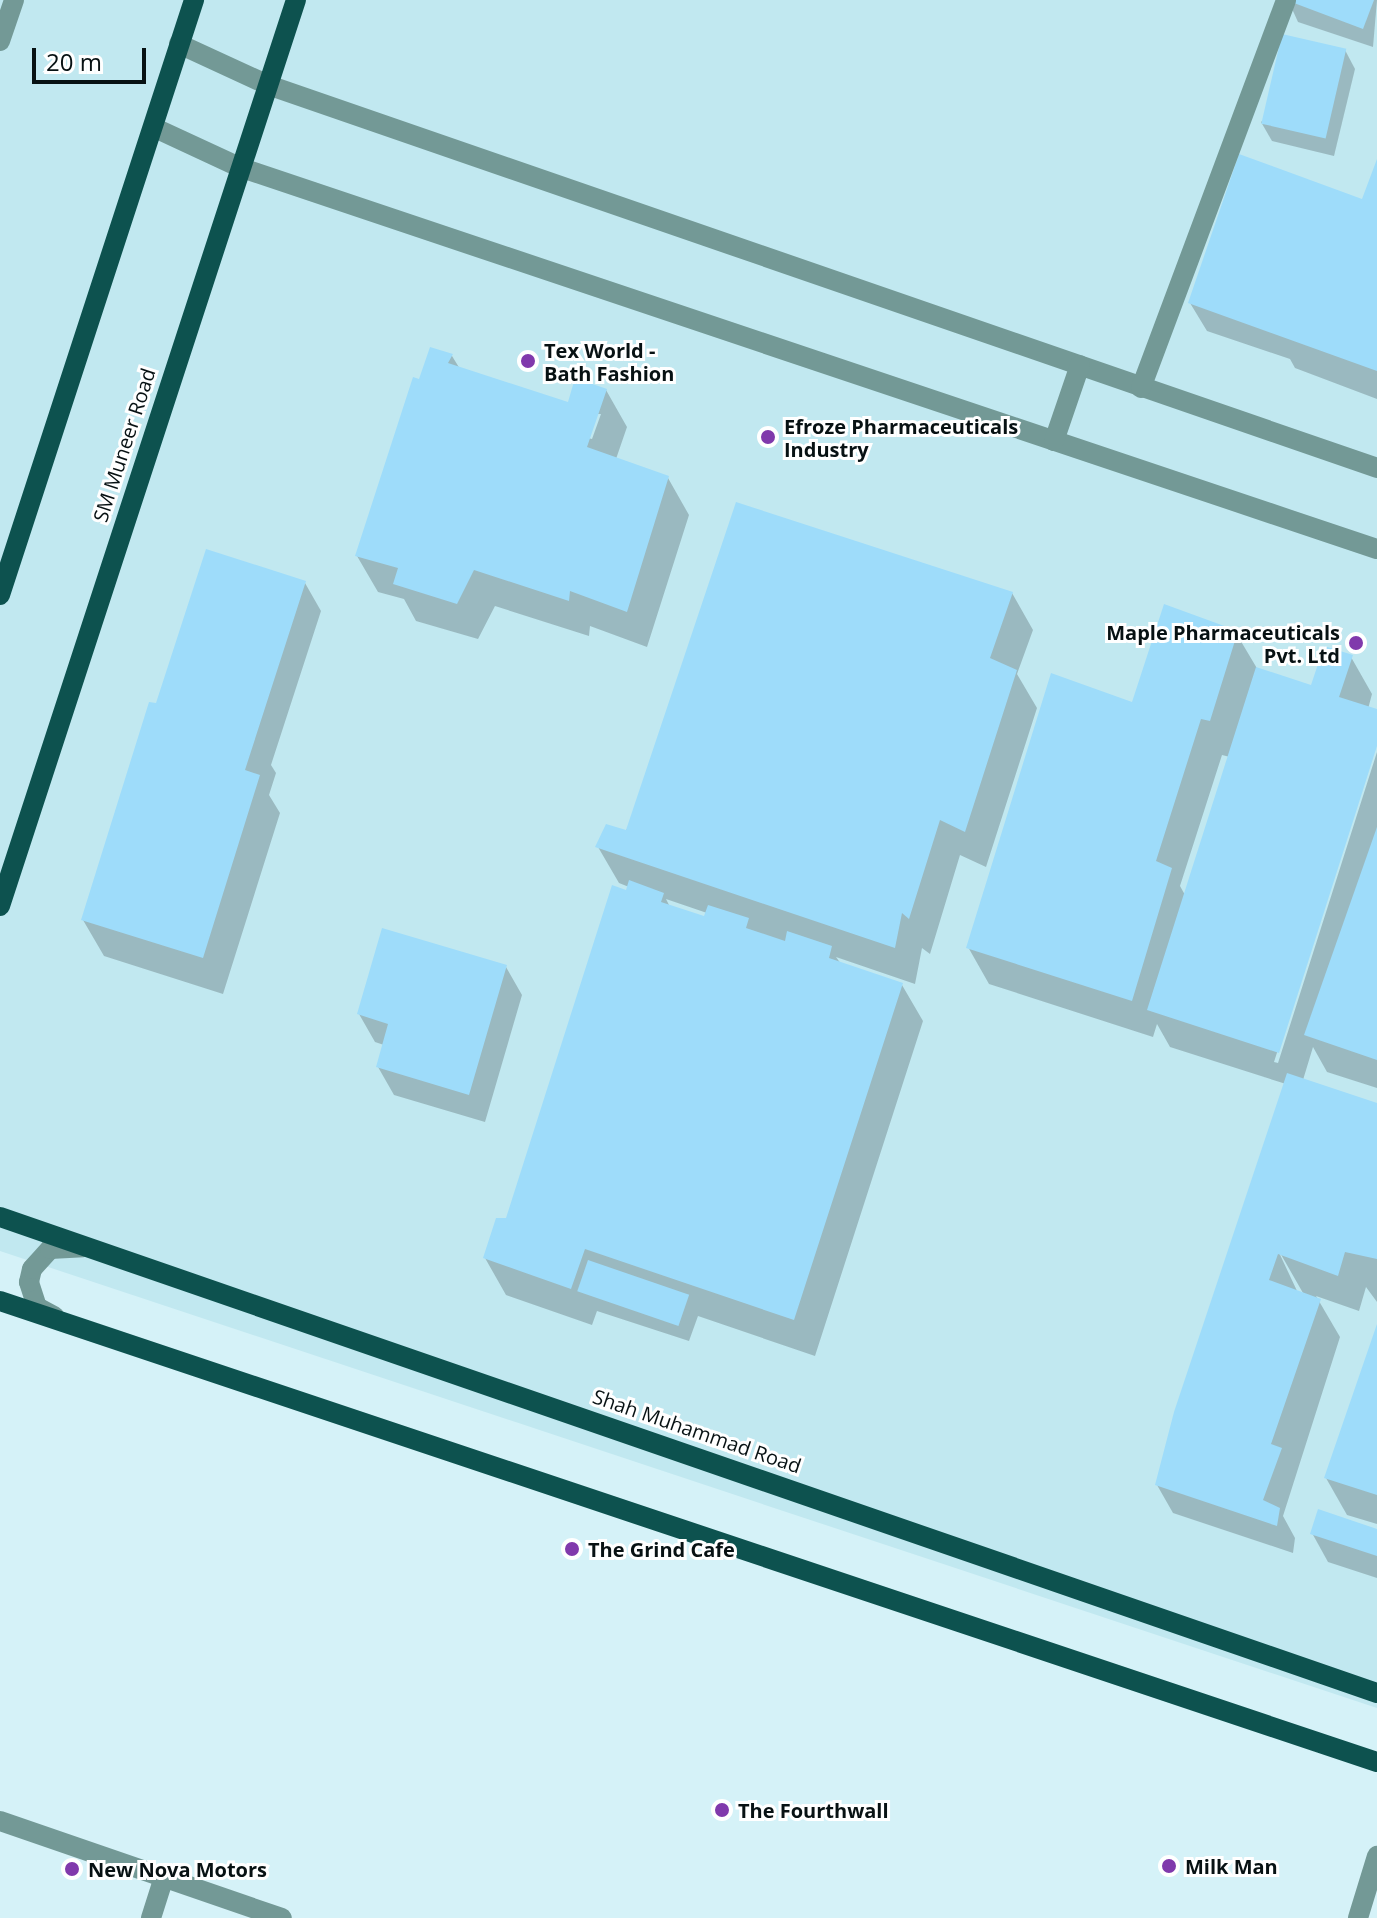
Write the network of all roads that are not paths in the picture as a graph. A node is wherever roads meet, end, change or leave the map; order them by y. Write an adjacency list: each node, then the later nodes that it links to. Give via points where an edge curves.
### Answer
1 (14, 0): 5 (street)
2 (194, 0): 6 (main road)
3 (296, 0): 7 (main road, SM Muneer Road)
4 (1286, 0): 11 (street)
5 (0, 41)
6 (179, 44): 7 (street); 8 (main road)
7 (268, 85): 9 (main road, SM Muneer Road); 10 (street)
8 (155, 128): 9 (street); 15 (main road)
9 (239, 167): 12 (street); 16 (main road, SM Muneer Road)
10 (1080, 365): 11 (street); 12 (street)
11 (1141, 388): 13 (street)
12 (1054, 441): 14 (street)
13 (1377, 468)
14 (1377, 549)
15 (0, 595)
16 (0, 906)
17 (0, 1217): 18 (main road, Shah Muhammad Road)
18 (88, 1248): 20 (street, via 50,1249 39,1258 29,1282 37,1307); 21 (main road, Shah Muhammad Road)
19 (0, 1301): 20 (main road)
20 (71, 1325): 22 (main road)
21 (1377, 1693)
22 (1377, 1762)
23 (0, 1821): 25 (street)
24 (1377, 1856): 28 (street)
25 (164, 1877): 26 (street); 27 (street)
26 (151, 1918)
27 (282, 1918)
28 (1358, 1918)

